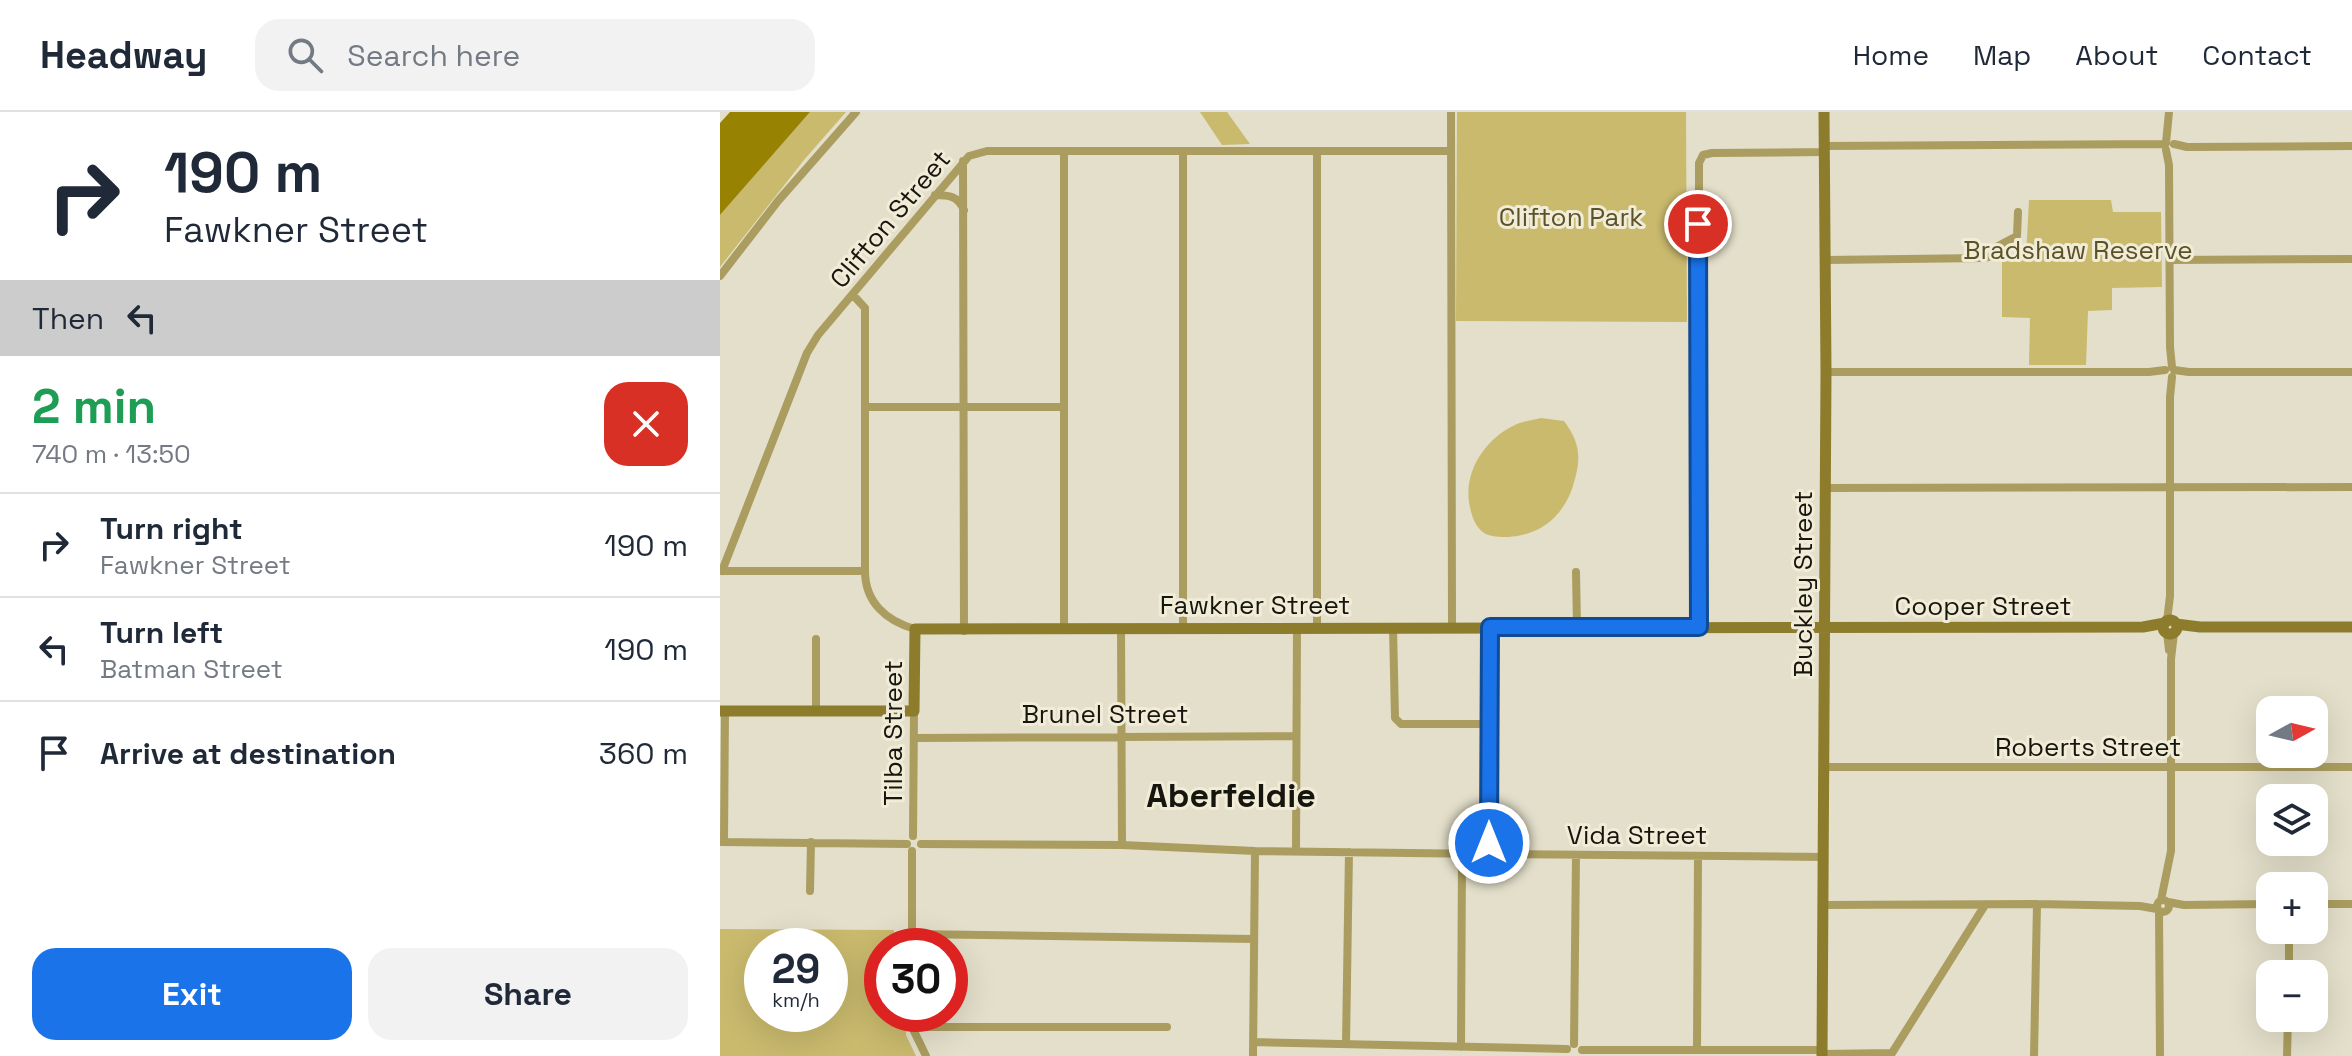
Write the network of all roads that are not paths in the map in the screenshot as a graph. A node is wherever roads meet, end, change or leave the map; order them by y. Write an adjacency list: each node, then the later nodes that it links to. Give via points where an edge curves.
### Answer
1 (856, 112): 19 (street)
2 (1451, 112): 11 (street)
3 (1824, 112): 7 (street, Buckley Street)
4 (2169, 112): 6 (street)
5 (2352, 146): 6 (street)
6 (2169, 147): 7 (street); 18 (street)
7 (1825, 149): 17 (street, Buckley Street); 38 (street, via 1712,153 1699,163)
8 (1064, 151): 9 (street, Clifton Street); 12 (street, Clifton Street, via 987,151); 26 (street)
9 (1183, 151): 10 (street, Clifton Street); 42 (street)
10 (1317, 151): 11 (street, Clifton Street); 33 (street)
11 (1451, 151): 35 (street)
12 (963, 161): 13 (street, Clifton Street); 14 (street)
13 (935, 195): 14 (street, via 952,196); 20 (street, Clifton Street)
14 (964, 210): 25 (street)
15 (2018, 212): 17 (street, via 2017,236 1985,258)
16 (2352, 259): 18 (street)
17 (1825, 260): 21 (street, Buckley Street)
18 (2170, 260): 22 (street)
19 (720, 276)
20 (853, 295): 24 (street, Fawkner Street, via 865,308); 30 (street, Clifton Street, via 807,353)
21 (1826, 372): 22 (street); 28 (street, Buckley Street)
22 (2170, 372): 23 (street); 29 (street)
23 (2352, 372)
24 (866, 407): 25 (street); 31 (street, Fawkner Street)
25 (965, 407): 26 (street); 47 (street)
26 (1063, 407): 46 (street)
27 (2352, 487): 29 (street)
28 (1826, 488): 29 (street); 44 (street, Buckley Street)
29 (2170, 488): 39 (street)
30 (721, 571): 31 (street)
31 (865, 571): 45 (street, Fawkner Street, via 875,605)
32 (1576, 572): 37 (street)
33 (1317, 627): 34 (street, Fawkner Street); 43 (street, Fawkner Street)
34 (1393, 627): 35 (street, Fawkner Street); 52 (street, via 1395,718 1401,724)
35 (1452, 627): 36 (street, Fawkner Street)
36 (1490, 627): 37 (street, Fawkner Street); 52 (street)
37 (1577, 627): 38 (street, Fawkner Street)
38 (1699, 627): 44 (street, Fawkner Street)
39 (2170, 627): 40 (street, Cooper Street); 44 (street, Cooper Street); 57 (street)
40 (2352, 627)
41 (1121, 628): 42 (street, Fawkner Street); 46 (street, Fawkner Street); 53 (street)
42 (1183, 628): 43 (street, Fawkner Street)
43 (1297, 628): 54 (street)
44 (1825, 628): 56 (street, Buckley Street)
45 (915, 629): 47 (street, Fawkner Street); 51 (street, Tilba Street)
46 (1064, 630): 47 (street, Fawkner Street)
47 (964, 631)
48 (816, 639): 50 (street)
49 (722, 711): 50 (street); 59 (street)
50 (816, 711): 51 (street)
51 (914, 711): 55 (street, Tilba Street)
52 (1489, 724): 67 (street)
53 (1123, 736): 54 (street, Brunel Street); 55 (street, Brunel Street); 62 (street)
54 (1296, 736): 64 (street)
55 (914, 738): 61 (street, Tilba Street)
56 (1825, 767): 57 (street, Roberts Street); 70 (street, Buckley Street)
57 (2170, 767): 58 (street, Roberts Street); 78 (street, via 2171,851)
58 (2352, 767)
59 (722, 842): 60 (street)
60 (811, 842): 61 (street); 71 (street)
61 (911, 844): 62 (street, Vida Street, via 918,850 921,844); 79 (street, Tilba Street)
62 (1122, 845): 63 (street, Vida Street)
63 (1255, 851): 64 (street, Vida Street); 81 (street)
64 (1296, 851): 65 (street, Vida Street)
65 (1349, 852): 66 (street, Vida Street); 87 (street)
66 (1462, 854): 67 (street, Vida Street); 88 (street)
67 (1489, 854): 68 (street, Vida Street)
68 (1576, 855): 69 (street, Vida Street); 90 (street)
69 (1698, 856): 70 (street, Vida Street); 89 (street)
70 (1824, 857): 76 (street, Buckley Street)
71 (810, 891)
72 (2037, 904): 77 (street); 78 (street); 95 (street)
73 (2256, 904): 78 (street)
74 (2328, 904): 75 (street)
75 (2352, 904)
76 (1824, 905): 77 (street); 92 (street, Buckley Street)
77 (1985, 905): 92 (street, via 1892,1053)
78 (2163, 906): 96 (street)
79 (912, 928)
80 (968, 935): 81 (street)
81 (1254, 939): 86 (street)
82 (968, 1027): 83 (street)
83 (1167, 1027)
84 (914, 1032): 93 (street)
85 (2288, 1032): 97 (street)
86 (1253, 1042): 87 (street); 94 (street)
87 (1346, 1044): 88 (street)
88 (1461, 1047): 90 (street)
89 (1697, 1049): 91 (street); 92 (street)
90 (1570, 1050): 91 (street, via 1579,1045)
91 (1582, 1053)
92 (1822, 1053)
93 (926, 1056)
94 (1253, 1056)
95 (2034, 1056)
96 (2160, 1056)
97 (2287, 1056)

